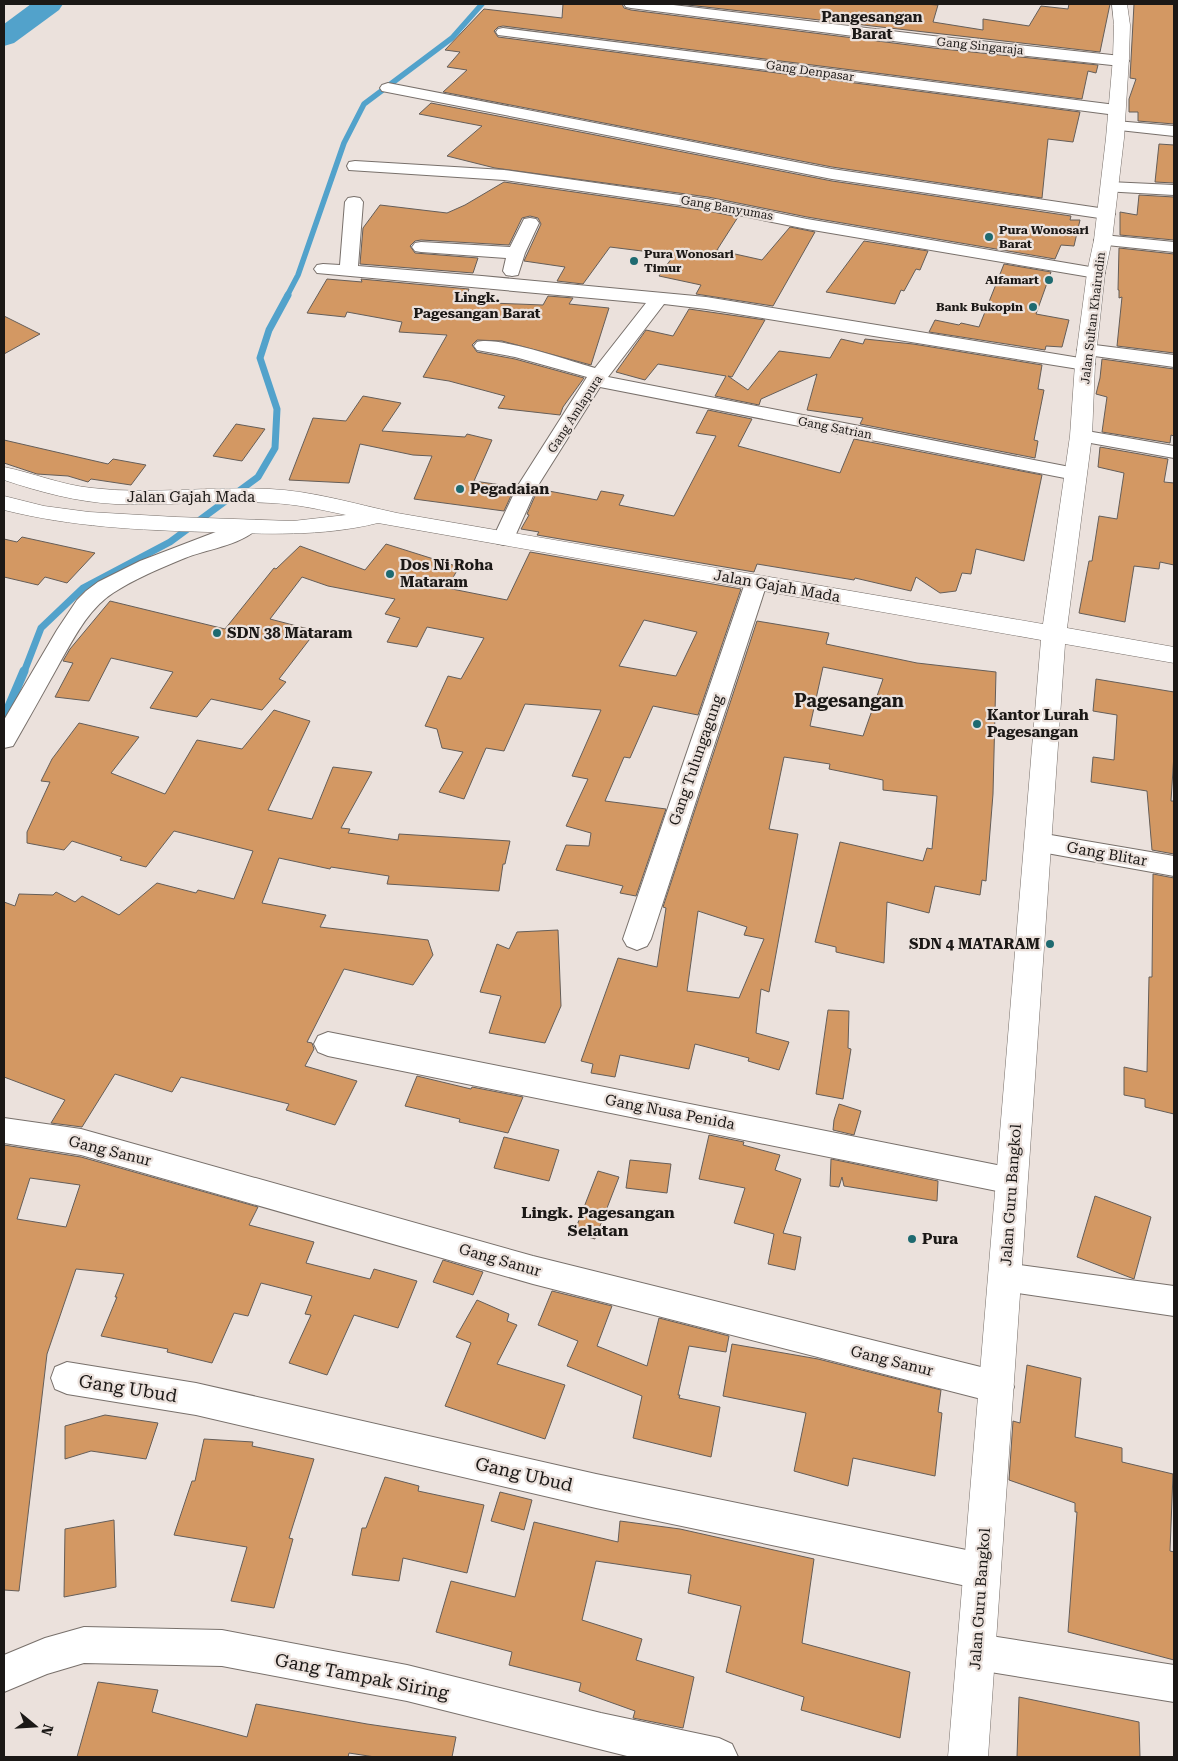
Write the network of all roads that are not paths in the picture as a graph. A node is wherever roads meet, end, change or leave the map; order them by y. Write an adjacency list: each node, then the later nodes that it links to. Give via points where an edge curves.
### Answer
1 (632, 4): 4 (street, Gang Singaraja)
2 (1120, 4): 4 (main road, Jalan Sultan Khairudin)
3 (503, 32): 6 (street, Gang Denpasar)
4 (1121, 61): 6 (main road, Jalan Sultan Khairudin)
5 (388, 88): 12 (street, via 832,174)
6 (1116, 118): 7 (street, Gang Denpasar); 9 (main road, Jalan Sultan Khairudin)
7 (1174, 131)
8 (355, 166): 20 (street, Gang Banyumas, via 504,175 708,204 817,226)
9 (1109, 187): 10 (street); 12 (main road, Jalan Sultan Khairudin)
10 (1174, 190)
11 (354, 202): 19 (street)
12 (1106, 214): 14 (main road, Jalan Sultan Khairudin)
13 (530, 223): 17 (street)
14 (1103, 240): 16 (street); 20 (main road, Jalan Sultan Khairudin)
15 (421, 247): 17 (street)
16 (1174, 247)
17 (516, 254): 21 (street)
18 (324, 269): 19 (street)
19 (348, 270): 21 (street)
20 (1096, 272): 24 (main road, Jalan Sultan Khairudin)
21 (508, 284): 22 (street)
22 (659, 299): 24 (street); 26 (street, Gang Amlapura)
23 (484, 346): 26 (street, Gang Satrian, via 517,352)
24 (1086, 357): 25 (street); 27 (main road, Jalan Sultan Khairudin)
25 (1174, 361)
26 (598, 377): 30 (street, Gang Satrian, via 782,418); 34 (street, Gang Amlapura, via 527,487)
27 (1081, 436): 28 (street); 30 (main road, Jalan Sultan Khairudin)
28 (1174, 452)
29 (4, 473): 32 (main road, Jalan Gajah Mada, via 92,495 271,496 334,504)
30 (1076, 474): 36 (main road, Jalan Sultan Khairudin)
31 (4, 503): 33 (main road, Jalan Gajah Mada, via 81,518)
32 (380, 516): 33 (main road, Jalan Gajah Mada, via 330,525); 34 (main road, Jalan Gajah Mada)
33 (247, 527): 38 (street, via 148,566 94,596 64,634)
34 (504, 538): 35 (main road, Jalan Gajah Mada)
35 (756, 583): 36 (main road, Jalan Gajah Mada); 41 (street, Gang Tulungagung)
36 (1054, 633): 37 (main road, Jalan Gajah Mada); 39 (main road, Jalan Guru Bangkol)
37 (1174, 655)
38 (4, 740)
39 (1039, 842): 40 (street, Gang Blitar); 44 (main road, Jalan Guru Bangkol)
40 (1174, 866)
41 (637, 938)
42 (328, 1044): 44 (street, Gang Nusa Penida)
43 (4, 1130): 48 (street, Gang Sanur, via 81,1142 533,1270)
44 (1012, 1181): 45 (main road, Jalan Guru Bangkol)
45 (1004, 1277): 46 (street); 48 (main road, Jalan Guru Bangkol)
46 (1174, 1301)
47 (67, 1378): 49 (street, Gang Ubud, via 196,1399 596,1491)
48 (997, 1387): 49 (main road, Jalan Guru Bangkol)
49 (981, 1571): 50 (main road, Jalan Guru Bangkol)
50 (978, 1652): 52 (street); 54 (main road, Jalan Guru Bangkol)
51 (4, 1674): 53 (street, Gang Tampak Siring, via 45,1656 84,1645 222,1648 407,1682 600,1732)
52 (1174, 1684)
53 (719, 1757)
54 (968, 1757)

